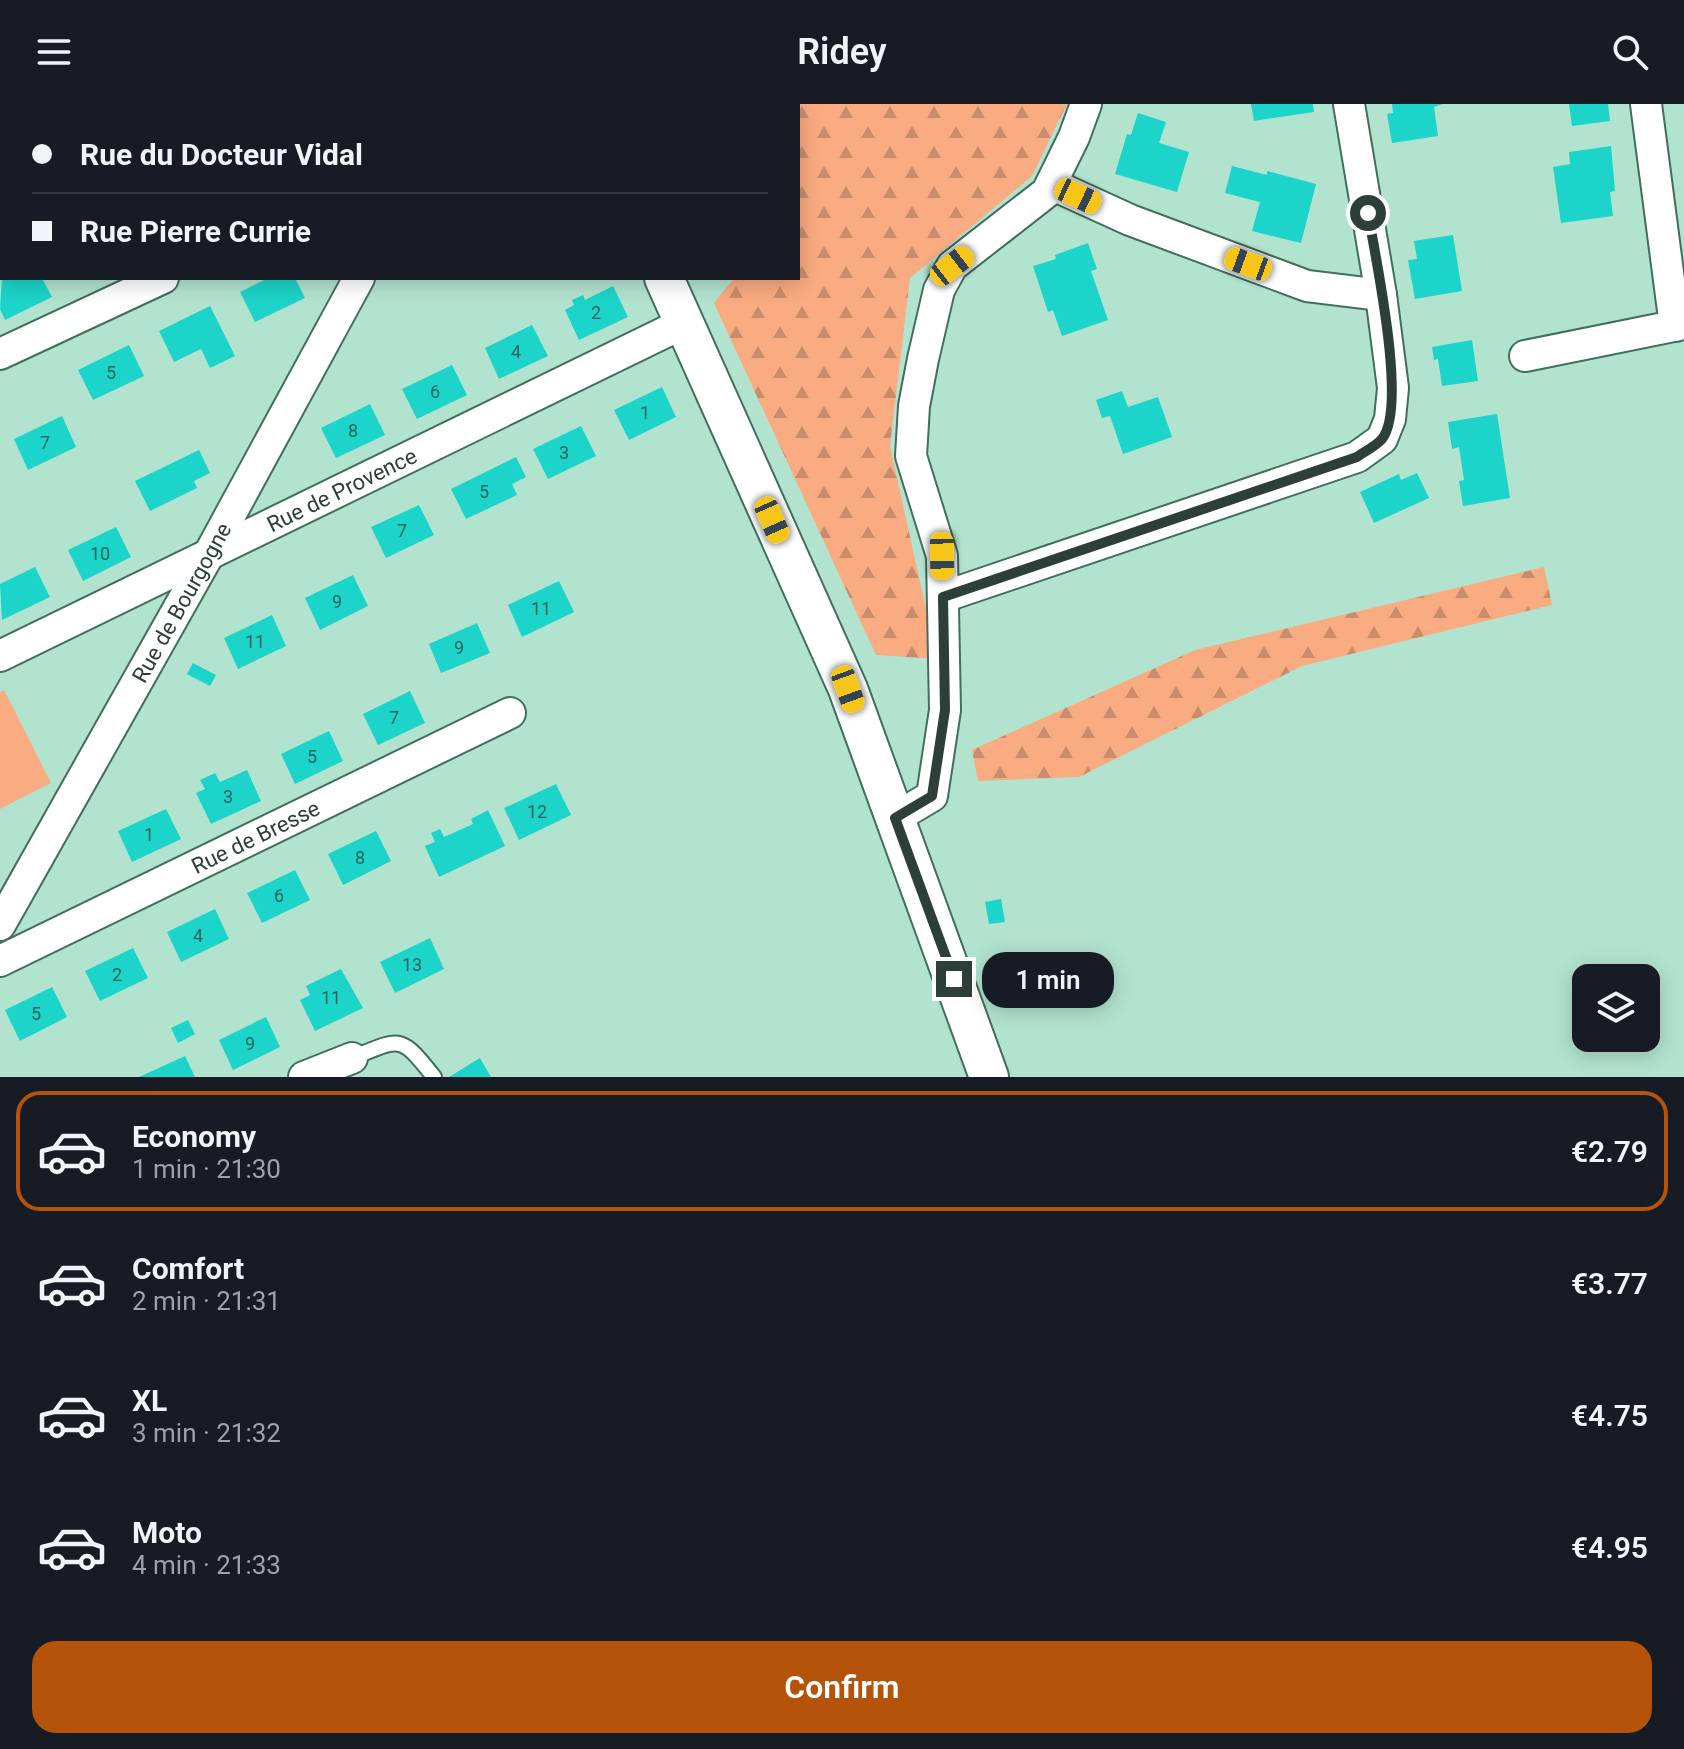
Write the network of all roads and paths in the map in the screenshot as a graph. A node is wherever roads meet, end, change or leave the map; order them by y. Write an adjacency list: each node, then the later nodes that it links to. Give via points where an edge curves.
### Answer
1 (1086, 104): 4 (street)
2 (1349, 104): 8 (street)
3 (1646, 104): 10 (street)
4 (1051, 184): 8 (street, via 1130,220 1307,286); 14 (street, via 952,266 936,303 914,406 911,456 942,556)
5 (159, 280): 11 (street)
6 (358, 280): 13 (street, Rue de Bourgogne)
7 (665, 280): 9 (street)
8 (1381, 295): 14 (street, via 1393,388 1390,419 1382,439 1357,457)
9 (684, 323): 13 (street, Rue de Provence); 17 (street, via 848,689)
10 (1680, 325): 12 (street)
11 (0, 354)
12 (1525, 356)
13 (209, 554): 15 (street, Rue de Provence); 18 (street, Rue de Bourgogne)
14 (943, 597): 17 (street, via 945,710 932,796)
15 (0, 656)
16 (510, 713): 19 (street, Rue de Bresse)
17 (895, 818): 23 (street)
18 (0, 925)
19 (0, 961)
20 (352, 1058): 21 (lane, via 392,1041 405,1044); 22 (street)
21 (433, 1076)
22 (304, 1077)
23 (989, 1077)

